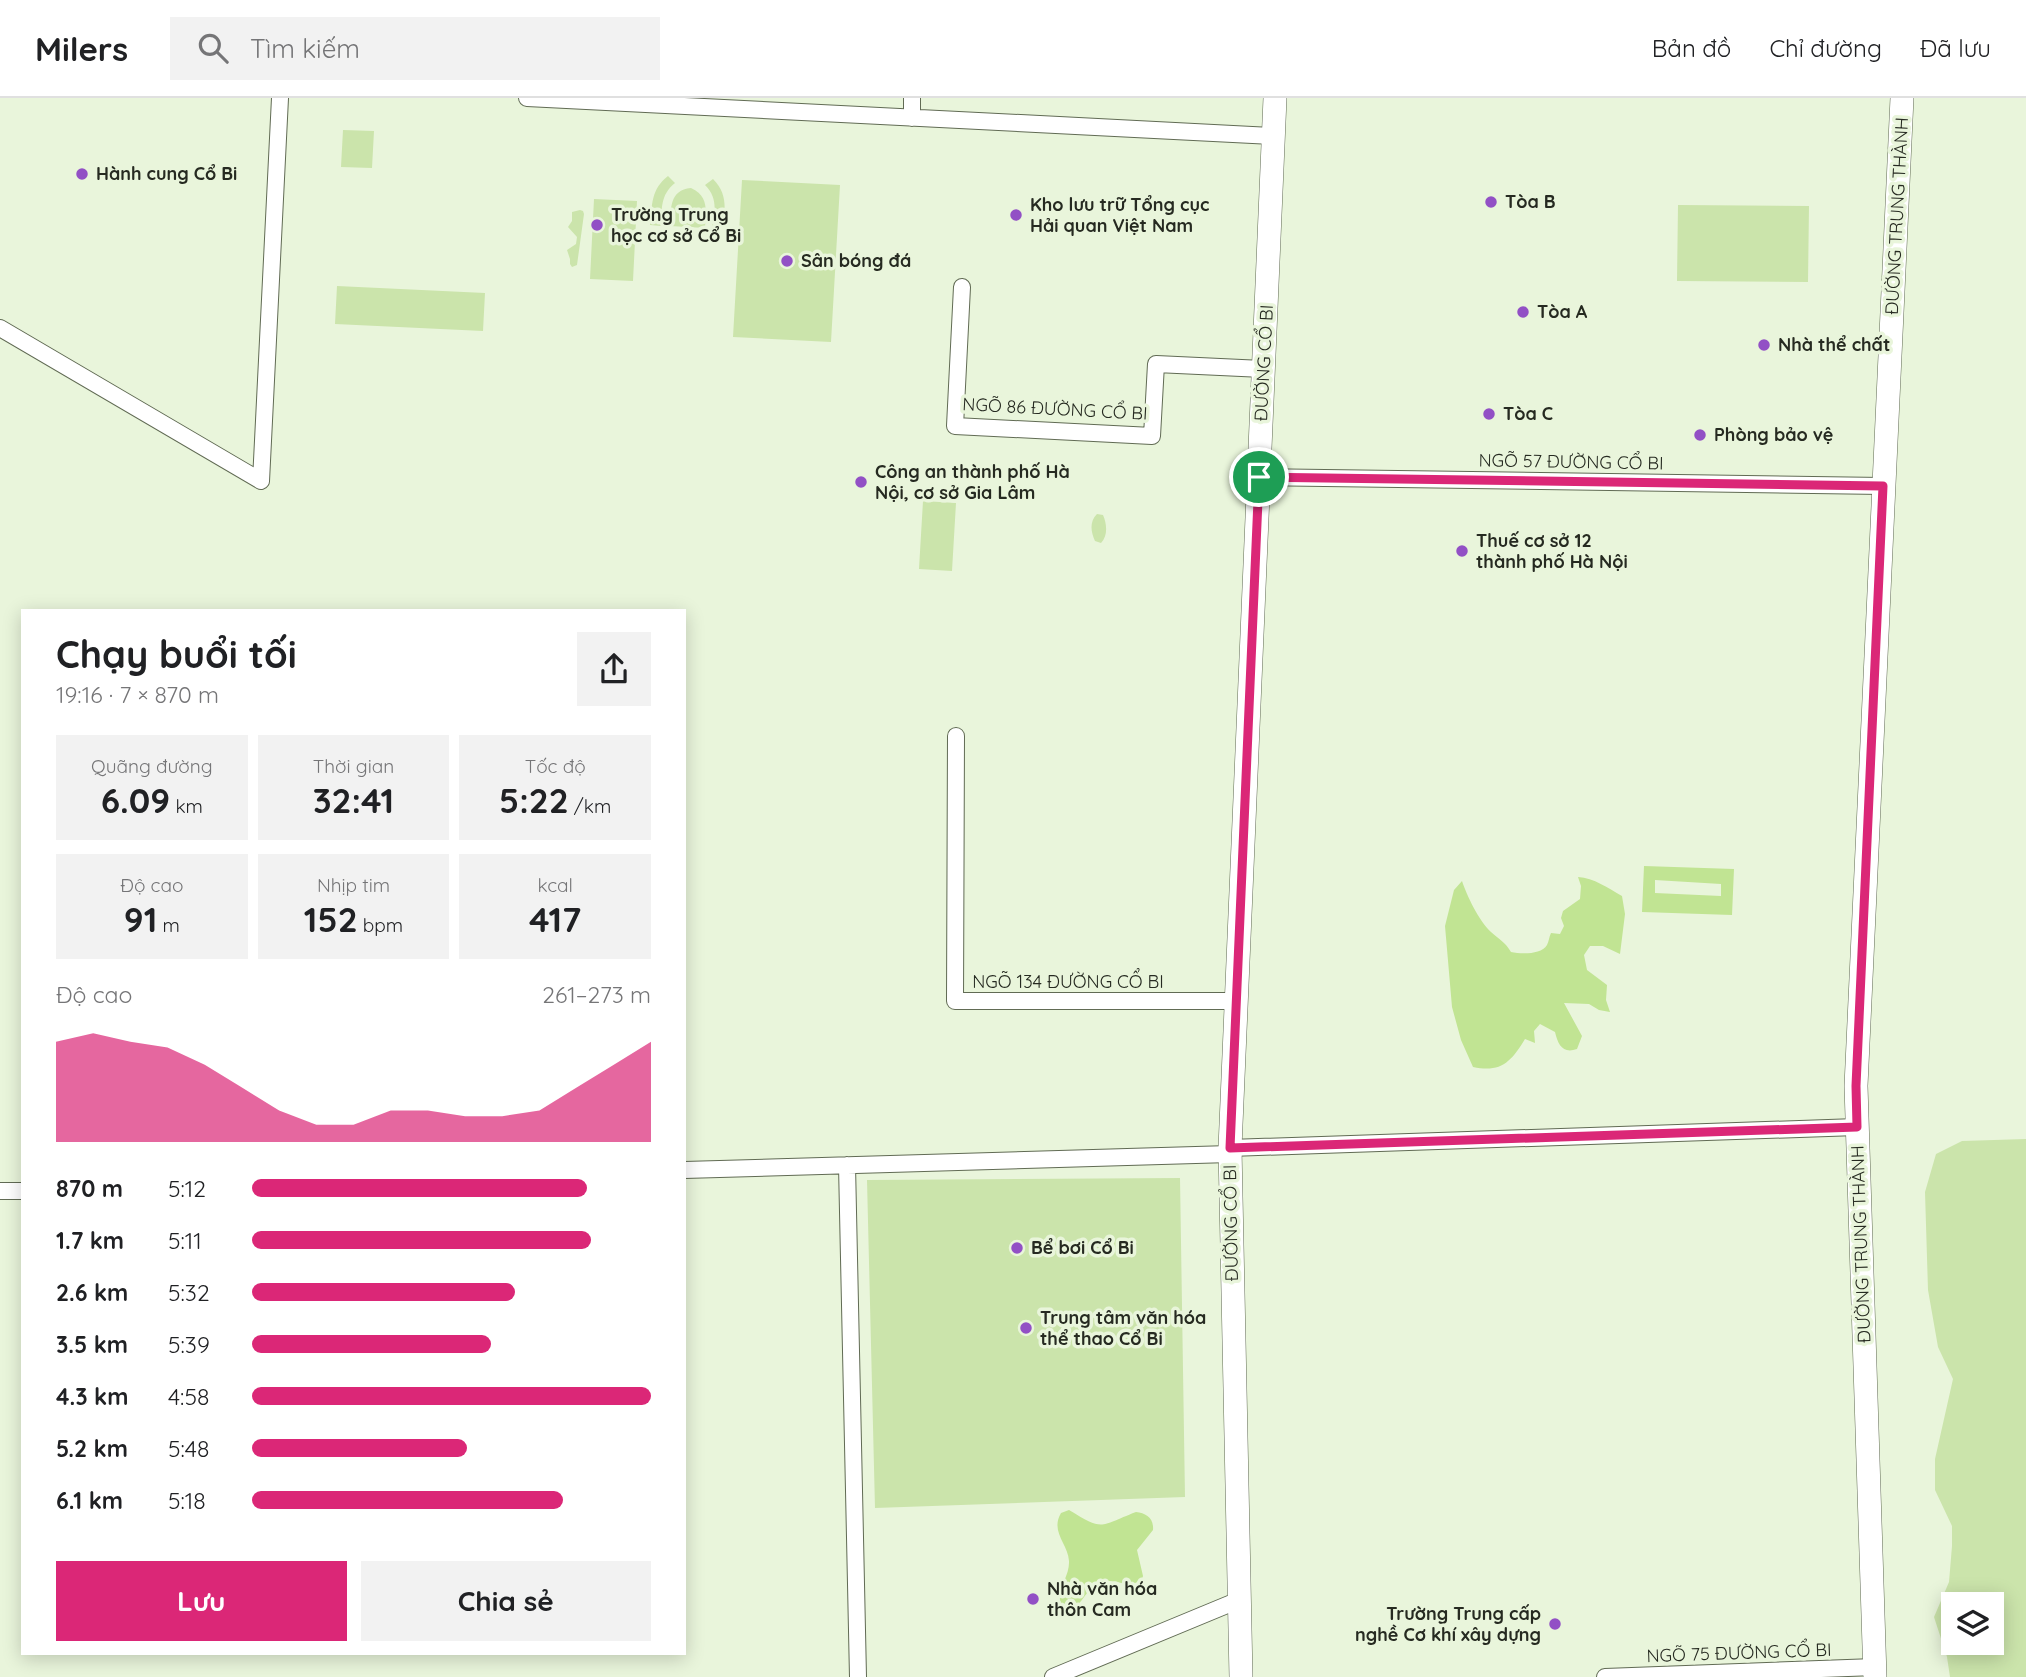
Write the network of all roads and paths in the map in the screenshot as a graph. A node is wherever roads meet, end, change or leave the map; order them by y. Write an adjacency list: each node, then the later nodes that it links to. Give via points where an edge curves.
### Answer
1 (280, 98): 10 (street, via 261,481)
2 (527, 98): 3 (street)
3 (533, 98): 7 (street)
4 (912, 98): 7 (street)
5 (1275, 98): 8 (main road, ĐƯỜNG CỔ BI)
6 (1902, 98): 13 (main road, ĐƯỜNG TRUNG THÀNH)
7 (912, 118): 8 (street)
8 (1274, 136): 11 (main road, ĐƯỜNG CỔ BI)
9 (962, 287): 11 (street, NGÕ 86 ĐƯỜNG CỔ BI, via 955,426 1152,436 1156,364)
10 (0, 328)
11 (1263, 369): 12 (main road, ĐƯỜNG CỔ BI)
12 (1259, 477): 13 (street, NGÕ 57 ĐƯỜNG CỔ BI); 15 (main road, ĐƯỜNG CỔ BI)
13 (1883, 486): 16 (main road, ĐƯỜNG TRUNG THÀNH)
14 (956, 736): 15 (street, NGÕ 134 ĐƯỜNG CỔ BI, via 955,1001)
15 (1236, 1001): 17 (main road, ĐƯỜNG CỔ BI)
16 (1857, 1127): 17 (street); 23 (main road, ĐƯỜNG TRUNG THÀNH)
17 (1230, 1151): 18 (street); 22 (main road, ĐƯỜNG CỔ BI)
18 (847, 1165): 19 (street); 24 (street)
19 (686, 1170)
20 (0, 1191): 21 (street)
21 (21, 1191)
22 (1239, 1600): 25 (street); 26 (main road, ĐƯỜNG CỔ BI)
23 (1875, 1672): 27 (street, NGÕ 75 ĐƯỜNG CỔ BI)
24 (858, 1677)
25 (1053, 1677)
26 (1241, 1677)
27 (1605, 1677)

